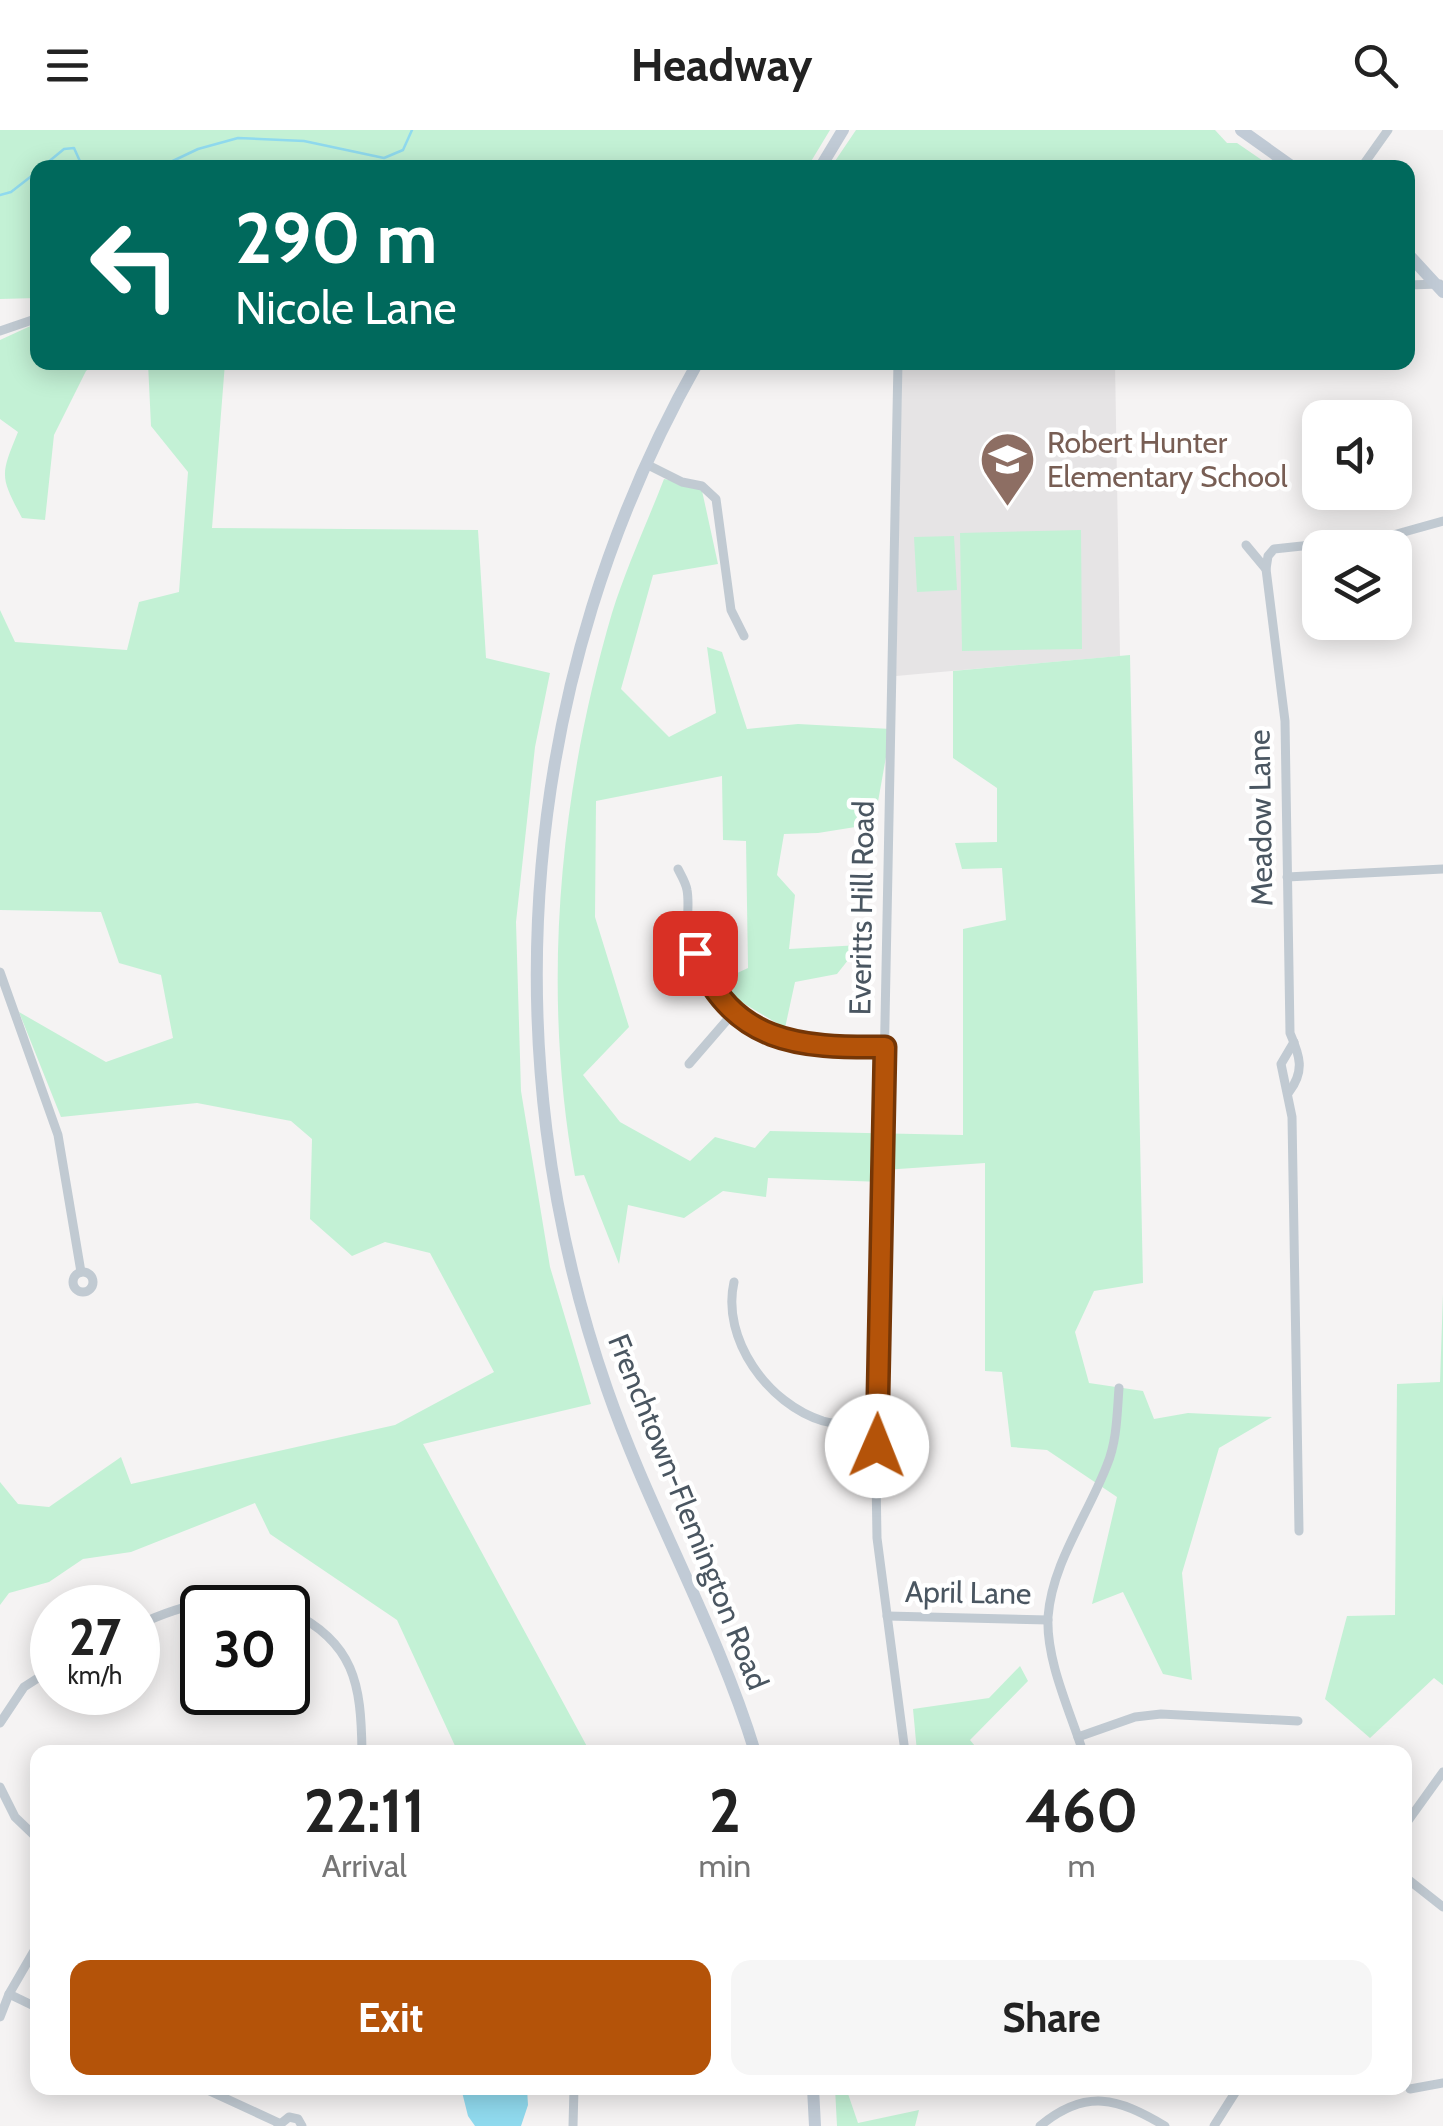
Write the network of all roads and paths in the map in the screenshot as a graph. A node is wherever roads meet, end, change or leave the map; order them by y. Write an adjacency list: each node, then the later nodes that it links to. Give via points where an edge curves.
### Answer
1 (1241, 130): 5 (main road)
2 (1388, 130): 6 (street)
3 (842, 133): 4 (main road)
4 (825, 160)
5 (1283, 160)
6 (1367, 160)
7 (1415, 261): 9 (main road)
8 (1415, 285): 9 (street)
9 (1441, 287)
10 (30, 321): 11 (street)
11 (0, 330)
12 (694, 370): 14 (main road, Frenchtown-Flemington Road)
13 (898, 370): 25 (street, Everitts Hill Road)
14 (646, 464): 18 (street, via 702,486 716,499 732,610); 41 (main road, Frenchtown-Flemington Road, via 588,616 557,745 536,920 538,1072 556,1202 584,1320 624,1436)
15 (1443, 521): 17 (street, via 1386,537 1274,549)
16 (1246, 545): 17 (street)
17 (1266, 569): 21 (street, Meadow Lane, via 1285,720)
18 (744, 636)
19 (678, 869): 23 (street, via 695,953)
20 (1443, 869): 21 (street)
21 (1288, 877): 24 (street, Meadow Lane)
22 (0, 972): 28 (street, via 58,1134)
23 (734, 1012): 25 (street, via 780,1040); 26 (street)
24 (1294, 1042): 27 (street, Meadow Lane, via 1281,1064); 27 (street, Meadow Lane, via 1301,1072)
25 (885, 1047): 31 (street, Everitts Hill Road)
26 (689, 1064)
27 (1288, 1092): 32 (street, Meadow Lane)
28 (82, 1272)
29 (734, 1282): 31 (street, via 736,1331 768,1386 822,1420)
30 (1119, 1388): 34 (street, via 1108,1464 1057,1577)
31 (877, 1423): 33 (street, Everitts Hill Road, via 877,1538)
32 (1299, 1531)
33 (887, 1616): 34 (street, April Lane); 42 (street, Everitts Hill Road)
34 (1048, 1620): 39 (street)
35 (310, 1624): 40 (street, via 334,1640 356,1679)
36 (30, 1683): 38 (street)
37 (1298, 1721): 39 (street, via 1161,1714)
38 (0, 1723)
39 (1078, 1738): 43 (street)
40 (361, 1745)
41 (752, 1745)
42 (904, 1745)
43 (1080, 1745)
44 (1443, 1772): 46 (street)
45 (0, 1787): 47 (street)
46 (1412, 1816)
47 (30, 1831)
48 (1412, 1882): 49 (street)
49 (1443, 1906)
50 (30, 1958): 51 (street)
51 (9, 1994): 52 (street); 53 (street)
52 (30, 2004)
53 (0, 2018)
54 (1443, 2083): 55 (street)
55 (1412, 2089)
56 (218, 2095): 60 (street)
57 (574, 2095): 62 (street)
58 (813, 2095): 63 (main road)
59 (1234, 2095): 66 (street)
60 (278, 2124): 61 (street, via 294,2117)
61 (302, 2126)
62 (573, 2126)
63 (815, 2126)
64 (1040, 2126): 65 (street, via 1086,2101 1131,2106)
65 (1165, 2126)
66 (1214, 2126)

